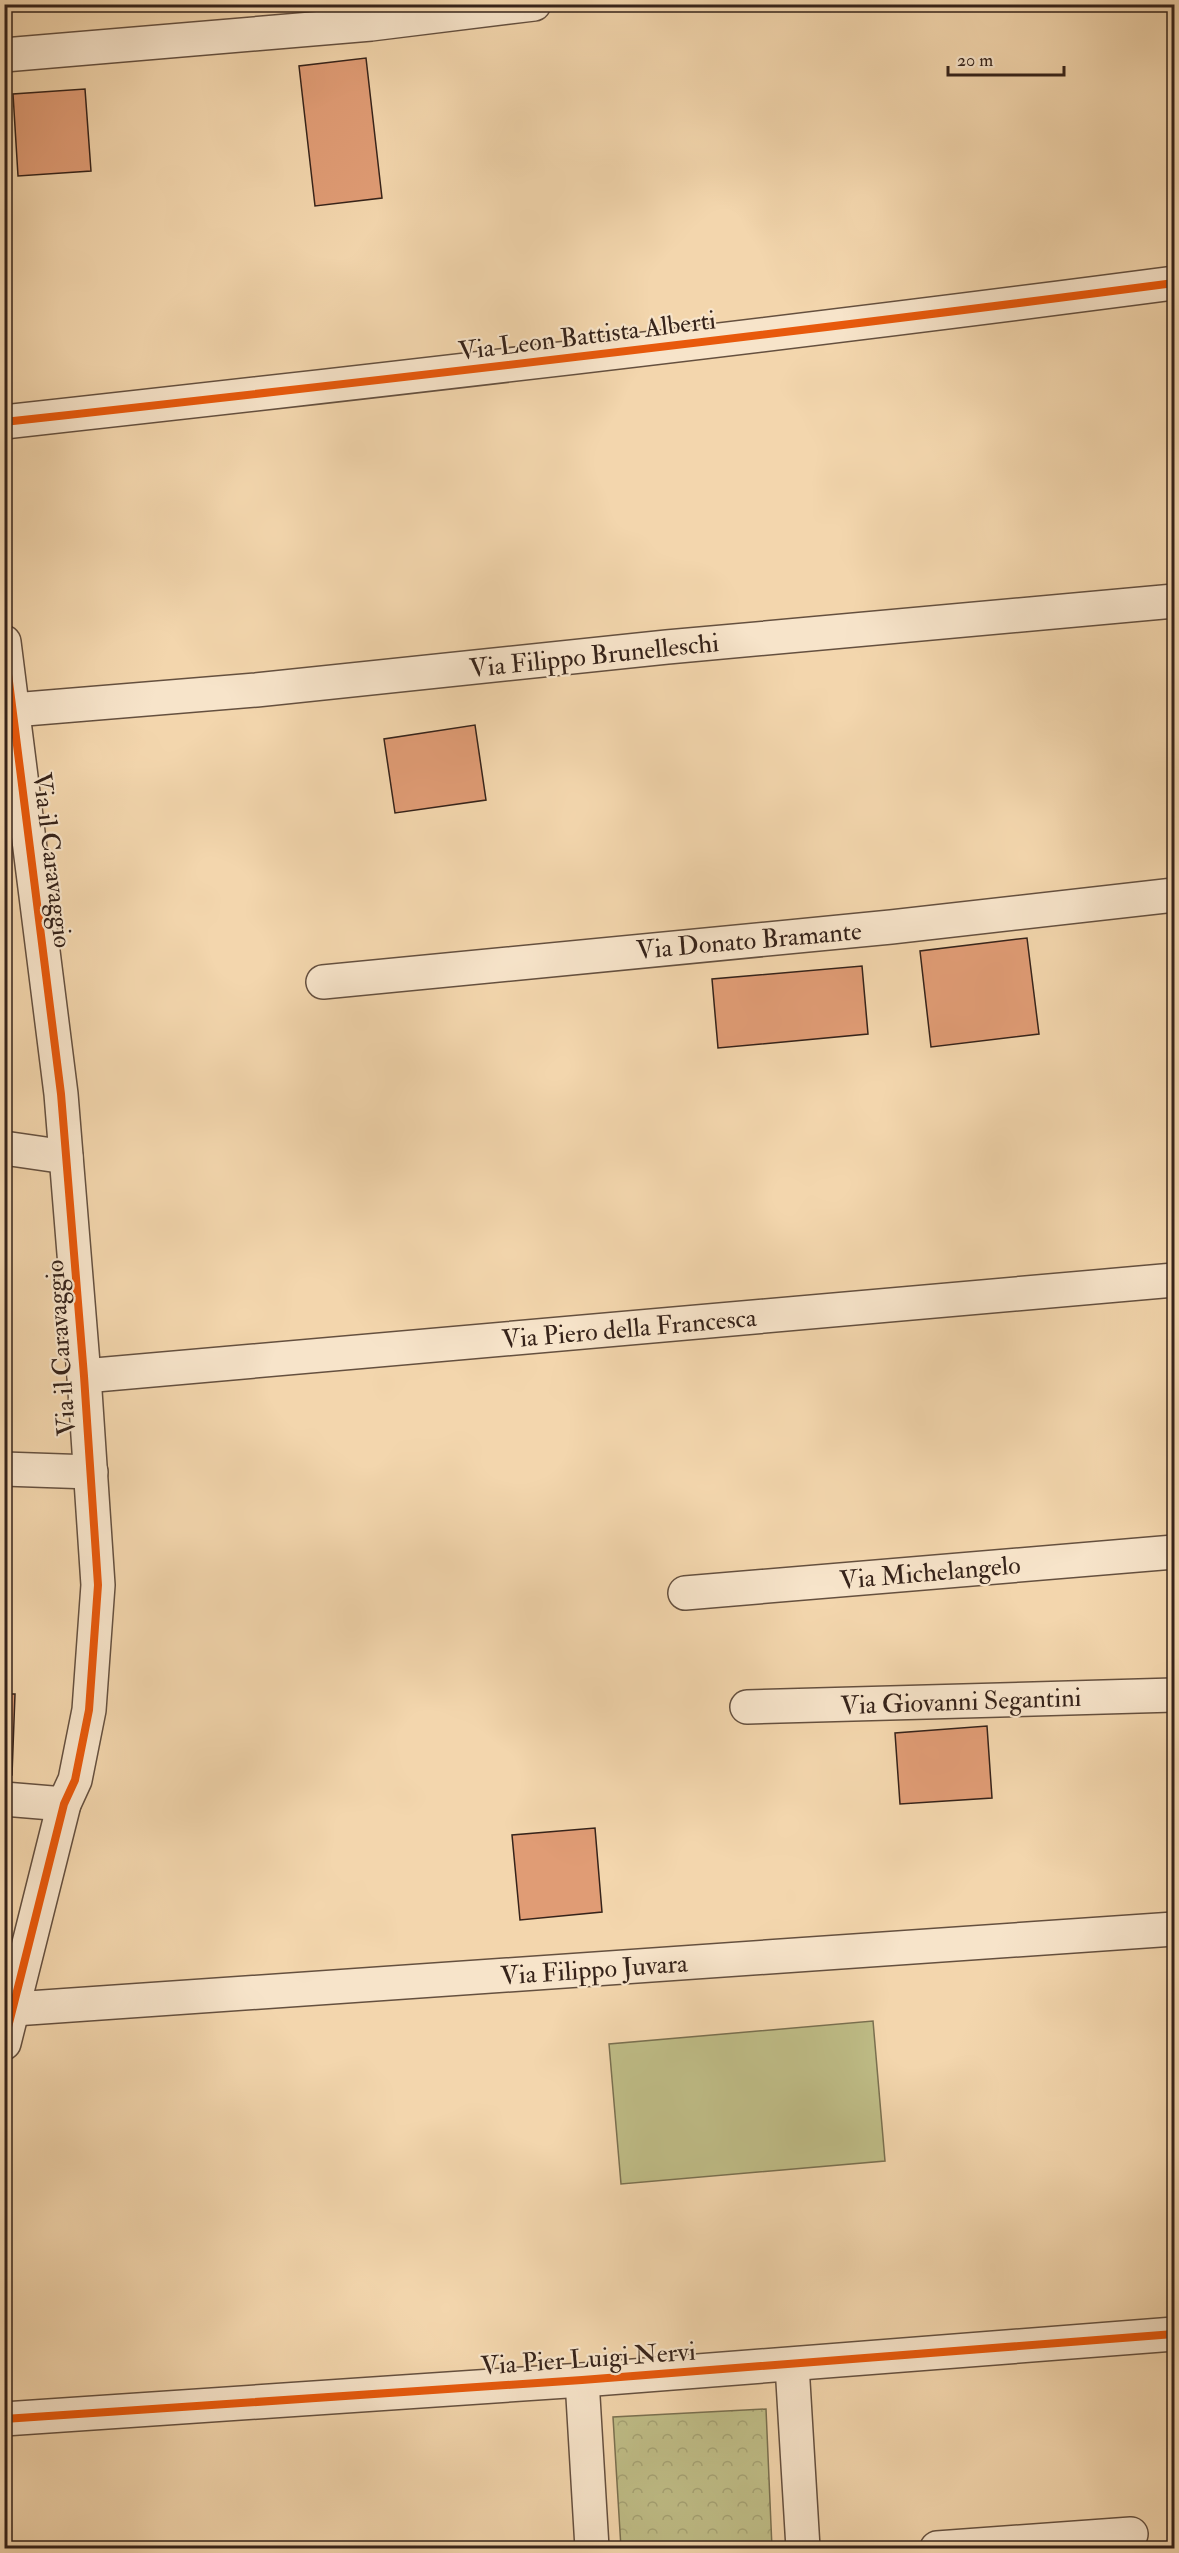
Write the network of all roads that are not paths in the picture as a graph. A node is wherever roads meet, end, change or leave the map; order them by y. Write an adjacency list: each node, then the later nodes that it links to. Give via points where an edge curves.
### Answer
1 (534, 4): 2 (street)
2 (369, 14): 3 (street)
3 (4, 55)
4 (1174, 283): 5 (street, Via Leon Battista Alberti, via 863,324)
5 (4, 422)
6 (1174, 601): 8 (street, Via Filippo Brunelleschi)
7 (4, 642): 8 (street, Via il Caravaggio)
8 (13, 710): 12 (street, Via il Caravaggio)
9 (1174, 896): 10 (street, Via Donato Bramante)
10 (323, 982)
11 (4, 1148): 12 (street)
12 (66, 1157): 14 (street, Via il Caravaggio)
13 (1174, 1280): 14 (street, Via Piero della Francesca)
14 (84, 1376): 16 (street, Via il Caravaggio)
15 (4, 1469): 16 (street)
16 (91, 1472): 22 (street, Via il Caravaggio, via 98,1585 89,1710 75,1780)
17 (1174, 1552): 18 (street, Via Michelangelo)
18 (686, 1593)
19 (1174, 1695): 20 (street, Via Giovanni Segantini)
20 (747, 1707)
21 (4, 1799): 22 (street)
22 (64, 1804): 24 (street, Via il Caravaggio)
23 (1174, 1929): 24 (street, Via Filippo Juvara)
24 (14, 2009): 25 (street, Via il Caravaggio)
25 (4, 2043)
26 (1174, 2334): 27 (street, Via Pier Luigi Nervi)
27 (792, 2365): 28 (street, Via Pier Luigi Nervi); 32 (street)
28 (582, 2380): 29 (street, Via Pier Luigi Nervi); 31 (street, Via Pier Luigi Nervi)
29 (4, 2420)
30 (1131, 2534): 33 (street)
31 (592, 2548)
32 (803, 2548)
33 (937, 2548)

